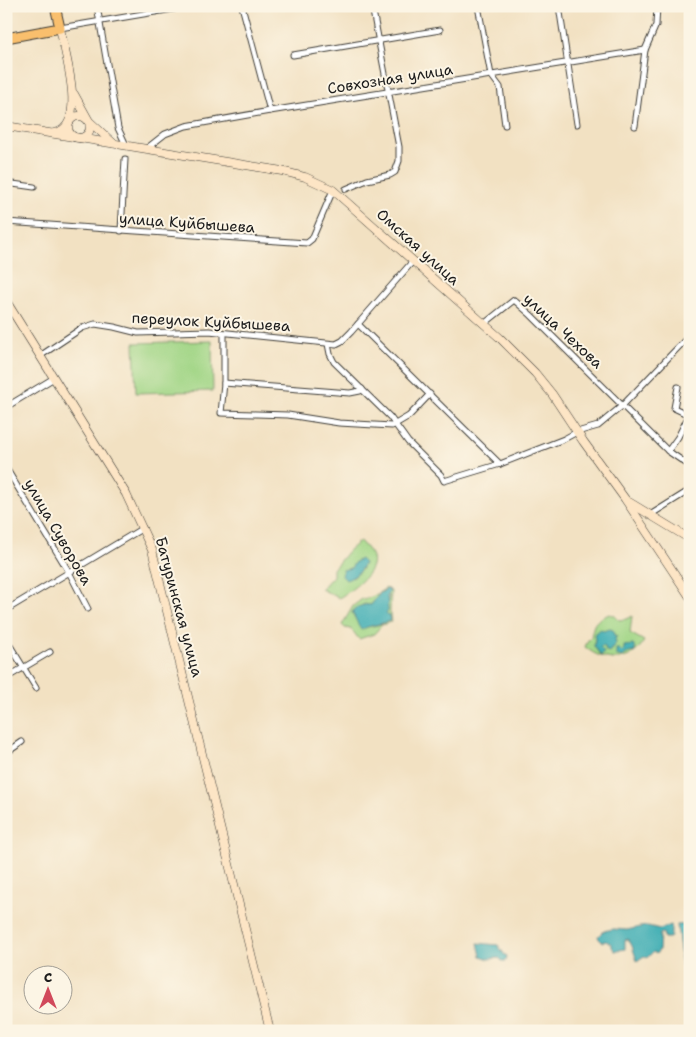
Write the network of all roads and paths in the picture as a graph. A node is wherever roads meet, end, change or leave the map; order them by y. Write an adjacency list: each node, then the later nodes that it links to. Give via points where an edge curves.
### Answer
1 (55, 6): 10 (main road)
2 (97, 6): 9 (street)
3 (191, 6): 9 (street)
4 (242, 6): 20 (street)
5 (372, 6): 13 (street)
6 (478, 6): 17 (street)
7 (559, 6): 16 (street)
8 (657, 6): 14 (street, via 656,26)
9 (100, 22): 10 (street); 30 (street, via 118,128)
10 (60, 28): 12 (main road); 18 (street)
11 (440, 30): 13 (street)
12 (6, 38)
13 (379, 41): 15 (street); 19 (street)
14 (645, 50): 16 (street, Совхозная улица); 26 (street)
15 (293, 56)
16 (568, 62): 17 (street, Совхозная улица); 23 (street)
17 (491, 75): 19 (street, Совхозная улица); 24 (street, via 500,87)
18 (72, 87): 21 (street); 22 (street, via 73,107)
19 (388, 92): 20 (street, Совхозная улица); 35 (street, via 399,147 398,166 390,175)
20 (270, 111): 31 (street, Совхозная улица, via 176,129)
21 (88, 121): 22 (street, via 78,116); 28 (street, via 89,132); 29 (street)
22 (69, 122): 27 (street, via 61,131); 28 (street, via 70,132)
23 (577, 124)
24 (505, 125)
25 (6, 126): 27 (street, Омская улица)
26 (635, 126)
27 (50, 133): 28 (street, Омская улица)
28 (78, 138): 29 (street, Омская улица)
29 (113, 144): 30 (street, Омская улица)
30 (126, 145): 31 (street, Омская улица)
31 (146, 149): 36 (street, Омская улица, via 294,173)
32 (125, 159): 38 (street)
33 (6, 183): 34 (street)
34 (34, 187)
35 (346, 189)
36 (333, 190): 38 (street, улица Куйбышева, via 312,239 307,243); 39 (street, Омская улица)
37 (6, 222): 38 (street, улица Куйбышева)
38 (121, 231)
39 (413, 260): 41 (street); 42 (street, Омская улица)
40 (6, 301): 46 (street, Батуринская улица)
41 (358, 324): 45 (street, via 342,341); 51 (street)
42 (484, 324): 52 (street, улица Чехова, via 514,300); 55 (street, Омская улица, via 535,373)
43 (224, 334): 45 (street, переулок Куйбышева); 46 (street, переулок Куйбышева, via 188,331 138,333 95,324 82,328); 48 (street)
44 (690, 334): 52 (street)
45 (328, 344): 50 (street, via 334,362)
46 (40, 356): 47 (street, Батуринская улица)
47 (54, 378): 53 (street); 63 (street, Батуринская улица, via 126,494)
48 (224, 383): 50 (street, via 350,393); 54 (street, via 221,413 288,415 371,426)
49 (678, 387): 56 (street, via 674,408 689,414)
50 (362, 389): 54 (street)
51 (430, 394): 54 (street, via 409,416); 57 (street)
52 (622, 406): 55 (street, via 598,426); 56 (street, улица Чехова)
53 (6, 407)
54 (396, 424): 57 (street, via 444,481)
55 (577, 432): 57 (street); 61 (street, Омская улица)
56 (668, 451): 58 (street, улица Чехова)
57 (500, 464)
58 (690, 466)
59 (6, 468): 65 (street, улица Суворова)
60 (690, 490): 62 (street)
61 (625, 499): 62 (street); 66 (street, Омская улица)
62 (650, 515): 64 (street)
63 (143, 528): 65 (street); 76 (street, Батуринская улица, via 156,561)
64 (690, 539)
65 (69, 572): 67 (street, улица Суворова); 68 (street)
66 (690, 598)
67 (88, 609)
68 (6, 610)
69 (6, 639): 71 (street)
70 (50, 652): 71 (street)
71 (23, 667): 72 (street); 73 (street)
72 (6, 678)
73 (36, 688)
74 (22, 742): 75 (street)
75 (6, 753)
76 (270, 1031)

